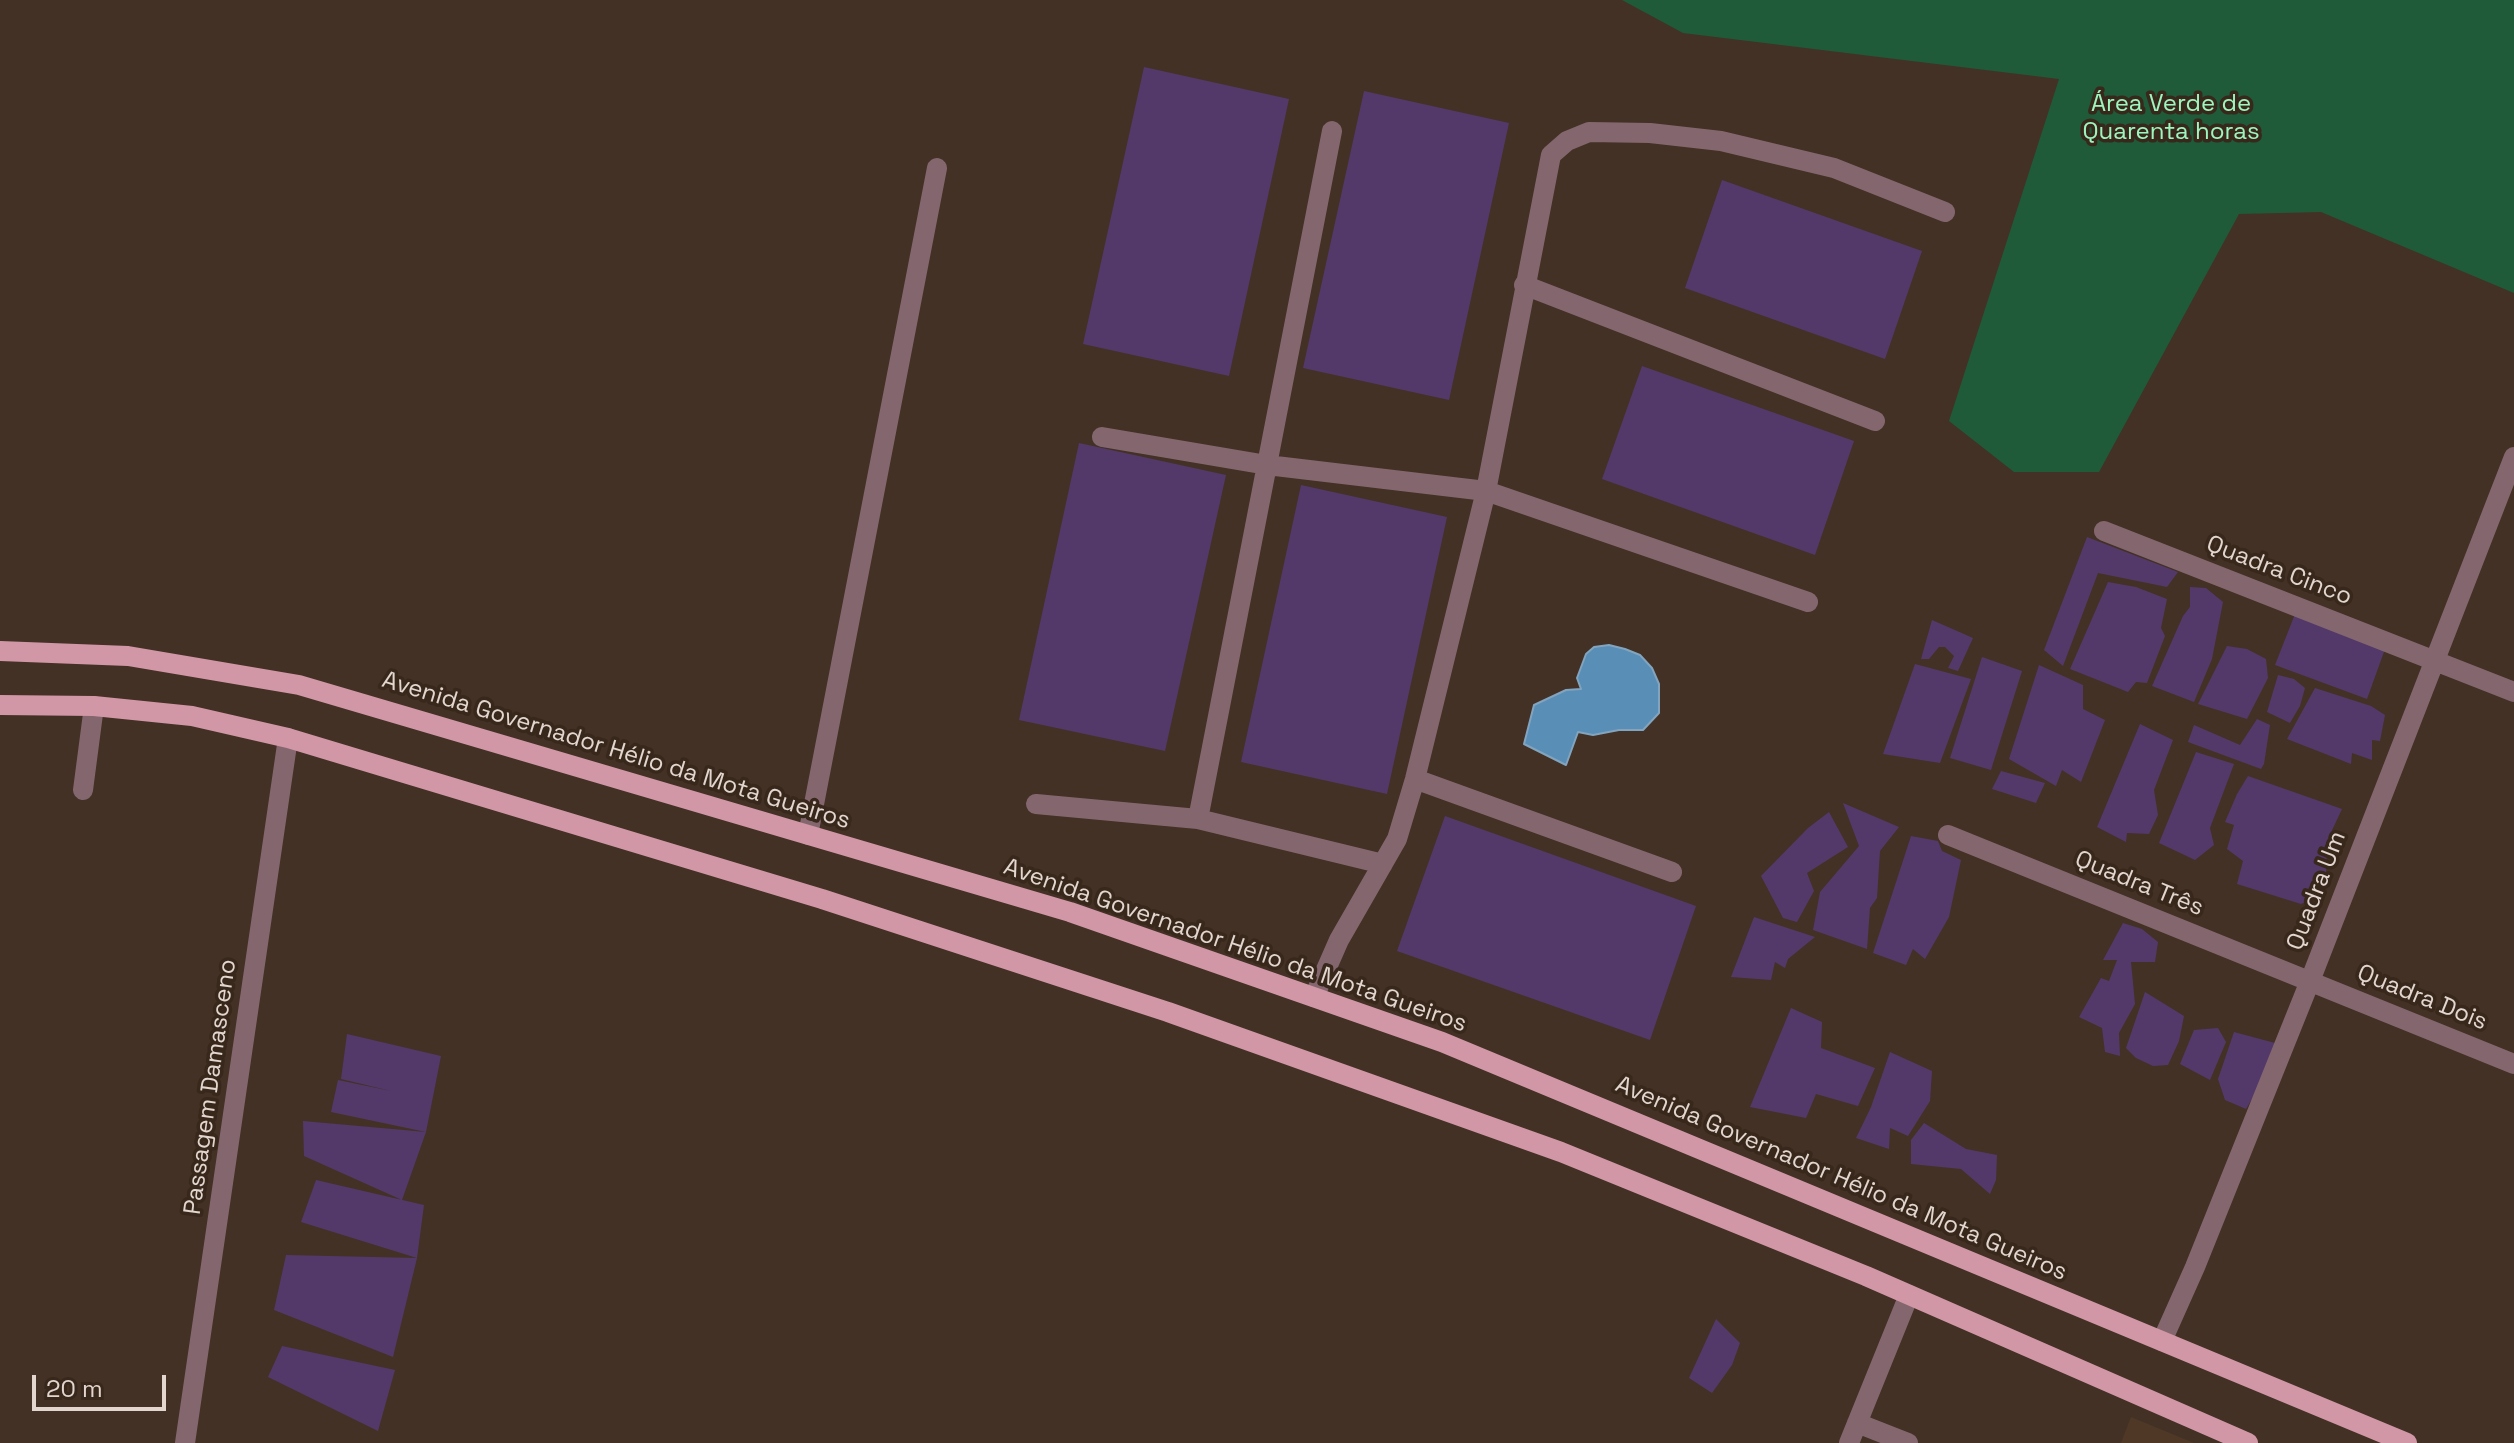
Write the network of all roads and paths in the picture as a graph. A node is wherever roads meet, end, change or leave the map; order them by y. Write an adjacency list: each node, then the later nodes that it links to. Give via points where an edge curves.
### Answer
1 (1332, 131): 8 (street)
2 (937, 168): 22 (street)
3 (1945, 212): 4 (street, via 1834,168 1721,141 1589,132 1551,155)
4 (1524, 285): 5 (street); 9 (street)
5 (1875, 421)
6 (1102, 437): 8 (street)
7 (2514, 457): 13 (street, Quadra Um)
8 (1267, 465): 9 (street); 21 (street)
9 (1486, 491): 11 (street); 18 (street)
10 (2104, 531): 13 (street, Quadra Cinco)
11 (1808, 602)
12 (0, 651): 22 (main road, Avenida Governador Hélio da Mota Gueiros, via 128,656 299,685)
13 (2435, 660): 14 (street, Quadra Cinco); 26 (street, Quadra Um)
14 (2514, 692)
15 (0, 705): 16 (main road)
16 (94, 706): 17 (main road, via 192,716); 19 (street)
17 (288, 738): 29 (main road, via 822,899 1168,1012 1561,1152); 33 (street, Passagem Damasceno)
18 (1415, 779): 24 (street, via 1397,839); 25 (street)
19 (83, 790)
20 (1036, 804): 21 (street)
21 (1198, 819): 24 (street)
22 (808, 835): 27 (main road, Avenida Governador Hélio da Mota Gueiros, via 1070,912)
23 (1948, 835): 26 (street, Quadra Três)
24 (1383, 864): 27 (street, via 1339,940)
25 (1672, 872)
26 (2310, 981): 28 (street, Quadra Dois); 30 (street, Quadra Um)
27 (1314, 997): 30 (main road, Avenida Governador Hélio da Mota Gueiros, via 1442,1042)
28 (2514, 1064)
29 (1909, 1295): 31 (street); 32 (main road)
30 (2162, 1341): 37 (main road, Avenida Governador Hélio da Mota Gueiros)
31 (1857, 1423): 34 (street); 35 (street)
32 (2224, 1438): 36 (main road)
33 (185, 1443)
34 (1849, 1443)
35 (1908, 1443)
36 (2248, 1443)
37 (2407, 1443)

